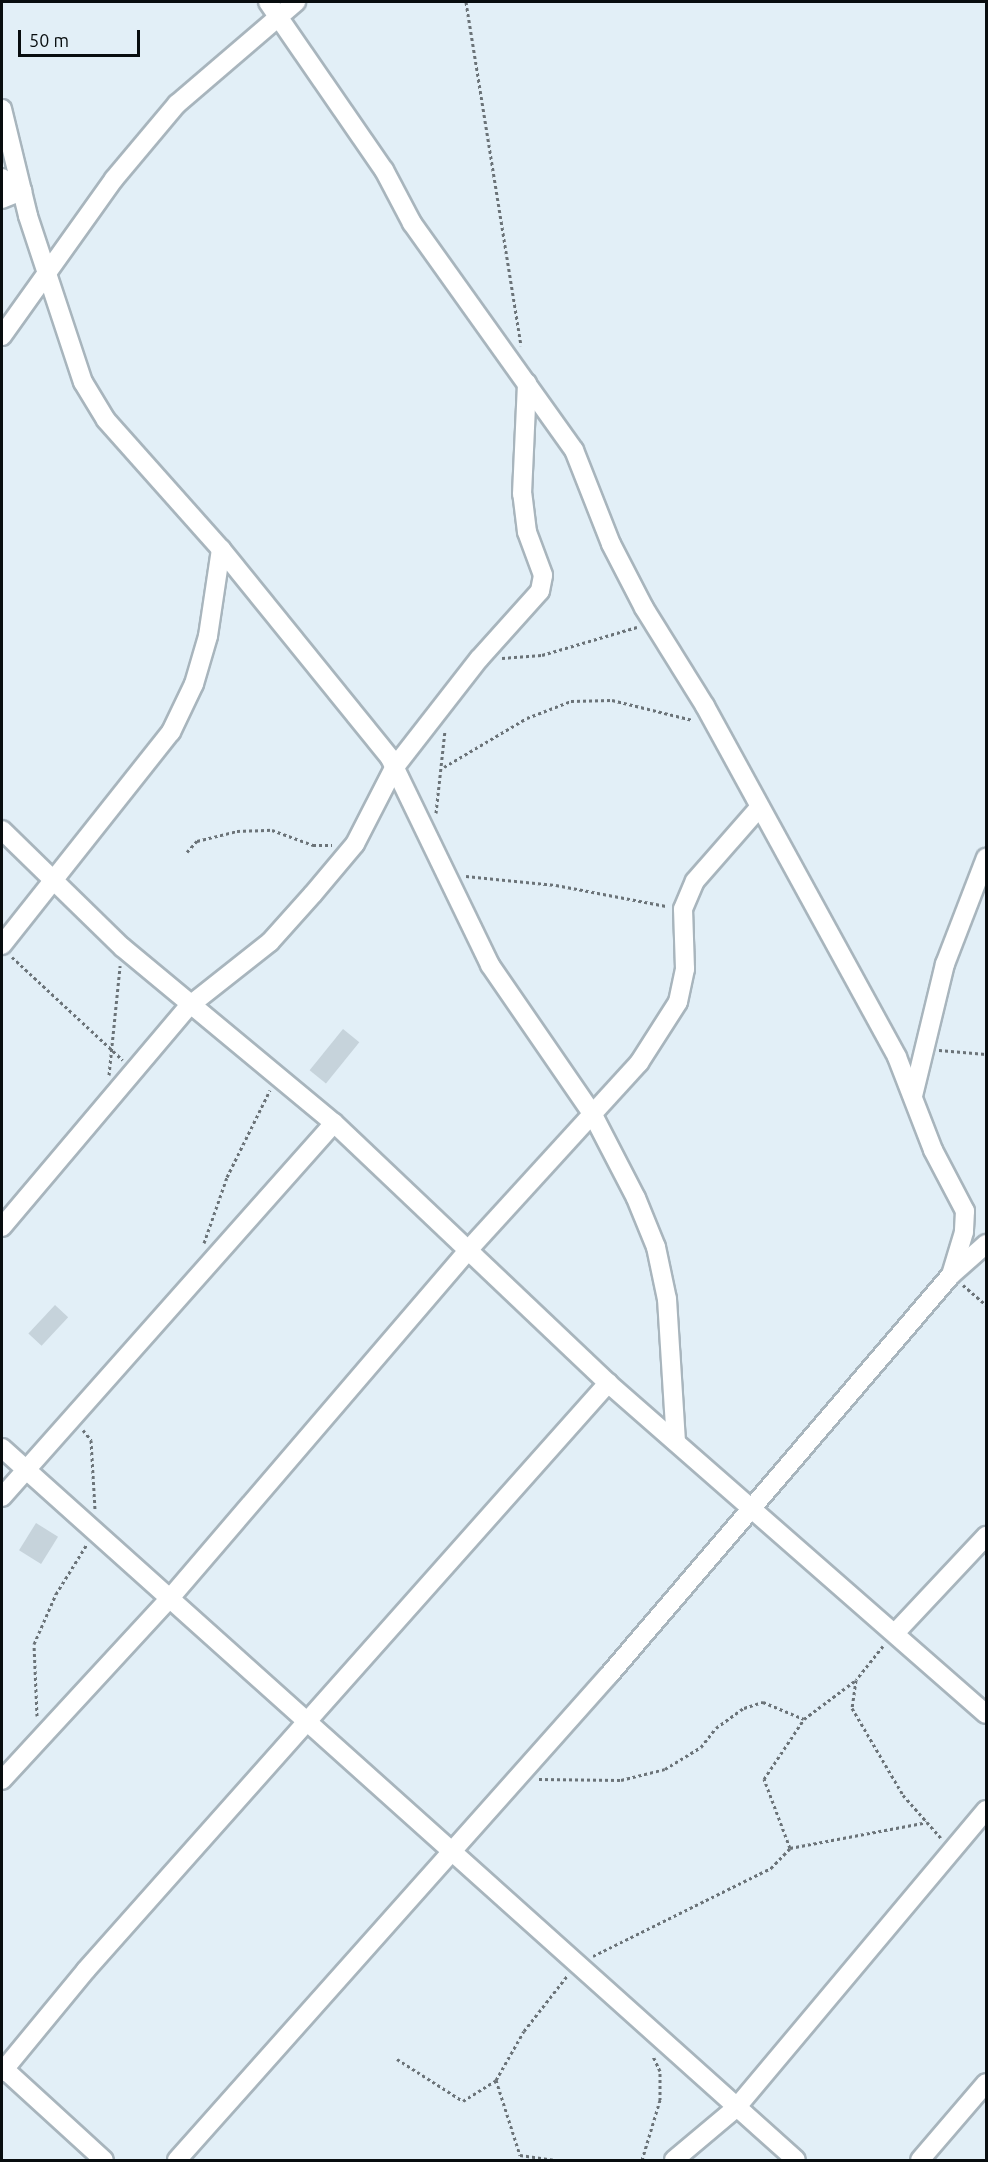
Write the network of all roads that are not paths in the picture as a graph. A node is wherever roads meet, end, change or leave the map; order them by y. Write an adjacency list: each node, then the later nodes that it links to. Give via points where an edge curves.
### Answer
1 (268, 2): 3 (street)
2 (296, 2): 3 (street)
3 (278, 18): 7 (street, via 177,104 114,179); 9 (street, via 384,170 412,223)
4 (2, 109): 6 (street)
5 (2, 178): 6 (street)
6 (13, 194): 7 (street)
7 (47, 277): 8 (street); 10 (street, via 83,382 106,420)
8 (2, 336)
9 (528, 383): 11 (street, via 522,494 527,532 543,575 534,598 479,659); 12 (street, via 574,450 611,544)
10 (222, 549): 11 (street, via 310,662 356,711); 15 (street, via 208,636 194,684 171,732)
11 (394, 768): 17 (street, via 355,844 270,942); 19 (street, via 444,874 515,1007)
12 (758, 809): 18 (street, via 897,1057); 19 (street, via 695,881 683,909 684,969 678,1002 639,1063)
13 (2, 830): 15 (street)
14 (987, 858): 18 (street, via 945,964)
15 (51, 878): 16 (street); 17 (street)
16 (6, 950)
17 (189, 1006): 20 (street); 21 (street)
18 (913, 1098): 24 (street, via 965,1211 964,1232)
19 (593, 1115): 23 (street); 26 (street, via 657,1247 667,1299)
20 (334, 1123): 23 (street); 28 (street)
21 (2, 1227)
22 (987, 1244): 24 (street)
23 (470, 1248): 25 (street); 32 (street)
24 (951, 1275): 30 (street)
25 (608, 1383): 26 (street); 35 (street)
26 (676, 1442): 30 (street)
27 (2, 1448): 28 (street)
28 (24, 1471): 29 (street); 32 (street, via 93,1535)
29 (2, 1497)
30 (751, 1508): 33 (street); 38 (street)
31 (987, 1536): 33 (street)
32 (171, 1597): 35 (street); 36 (street)
33 (896, 1632): 34 (street)
34 (987, 1714)
35 (308, 1723): 38 (street); 39 (street)
36 (2, 1780)
37 (987, 1810): 41 (street)
38 (448, 1853): 41 (street); 43 (street)
39 (2, 2069): 42 (street)
40 (987, 2083): 46 (street)
41 (736, 2108): 44 (street); 45 (street)
42 (104, 2160)
43 (177, 2160)
44 (674, 2160)
45 (796, 2160)
46 (921, 2160)

